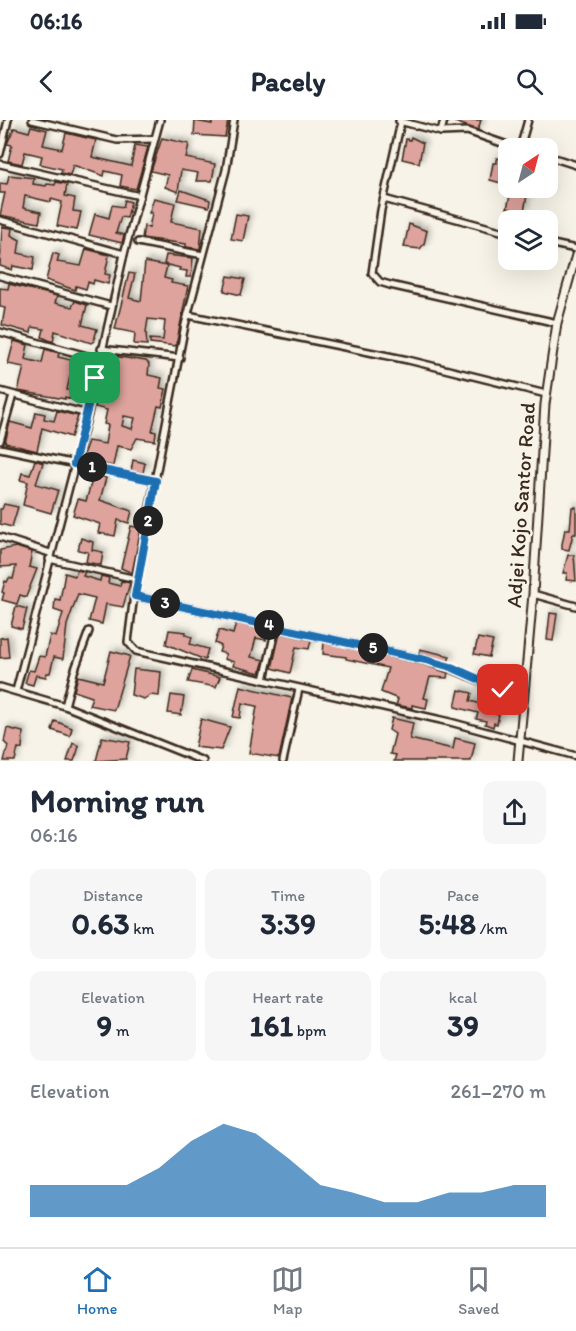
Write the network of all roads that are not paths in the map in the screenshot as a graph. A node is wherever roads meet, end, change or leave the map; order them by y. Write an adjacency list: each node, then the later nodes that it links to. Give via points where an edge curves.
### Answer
1 (8, 120): 12 (street)
2 (32, 120): 10 (street, via 117,140)
3 (160, 120): 10 (street)
4 (234, 120): 24 (street, via 230,151)
5 (444, 120): 8 (street)
6 (528, 120): 9 (street)
7 (399, 121): 8 (street); 17 (street)
8 (441, 132): 11 (street, via 467,131)
9 (522, 138)
10 (155, 139): 16 (street)
11 (498, 141)
12 (0, 154)
13 (558, 159): 15 (street)
14 (0, 164): 16 (street)
15 (576, 165)
16 (140, 196): 23 (street)
17 (384, 199): 19 (street); 29 (street, via 372,273 380,282)
18 (0, 220): 23 (street)
19 (498, 230)
20 (138, 242): 24 (street)
21 (558, 245): 22 (street)
22 (576, 249)
23 (124, 254): 27 (street)
24 (203, 255): 28 (street)
25 (576, 255): 29 (street, Adjei Kojo Santor Road)
26 (0, 276): 27 (street)
27 (111, 306): 31 (street)
28 (188, 315): 33 (street); 36 (street, via 408,360)
29 (557, 323): 36 (street, Adjei Kojo Santor Road)
30 (0, 332): 32 (street)
31 (101, 348): 32 (street); 33 (street)
32 (98, 358): 37 (street)
33 (180, 358): 41 (street)
34 (0, 391): 35 (street)
35 (13, 394): 37 (street); 38 (street)
36 (546, 394): 45 (street, Adjei Kojo Santor Road)
37 (88, 414): 40 (street)
38 (0, 441)
39 (0, 448): 40 (street)
40 (74, 464): 41 (street); 43 (street)
41 (156, 481): 44 (street)
42 (0, 537): 43 (street)
43 (49, 556): 44 (street); 54 (street)
44 (136, 579): 46 (street)
45 (533, 594): 47 (street); 53 (street, Adjei Kojo Santor Road)
46 (135, 596): 48 (street); 50 (street, via 126,635 136,651)
47 (576, 606)
48 (276, 627): 50 (street); 53 (street, via 451,667 503,690)
49 (89, 631): 55 (street)
50 (264, 680): 52 (street)
51 (0, 687): 54 (street)
52 (299, 689): 56 (street); 59 (street)
53 (523, 690): 56 (street, Adjei Kojo Santor Road)
54 (16, 691): 55 (street)
55 (65, 706): 58 (street)
56 (519, 741): 57 (street); 60 (street, Adjei Kojo Santor Road)
57 (576, 756)
58 (202, 761)
59 (283, 761)
60 (518, 761)

